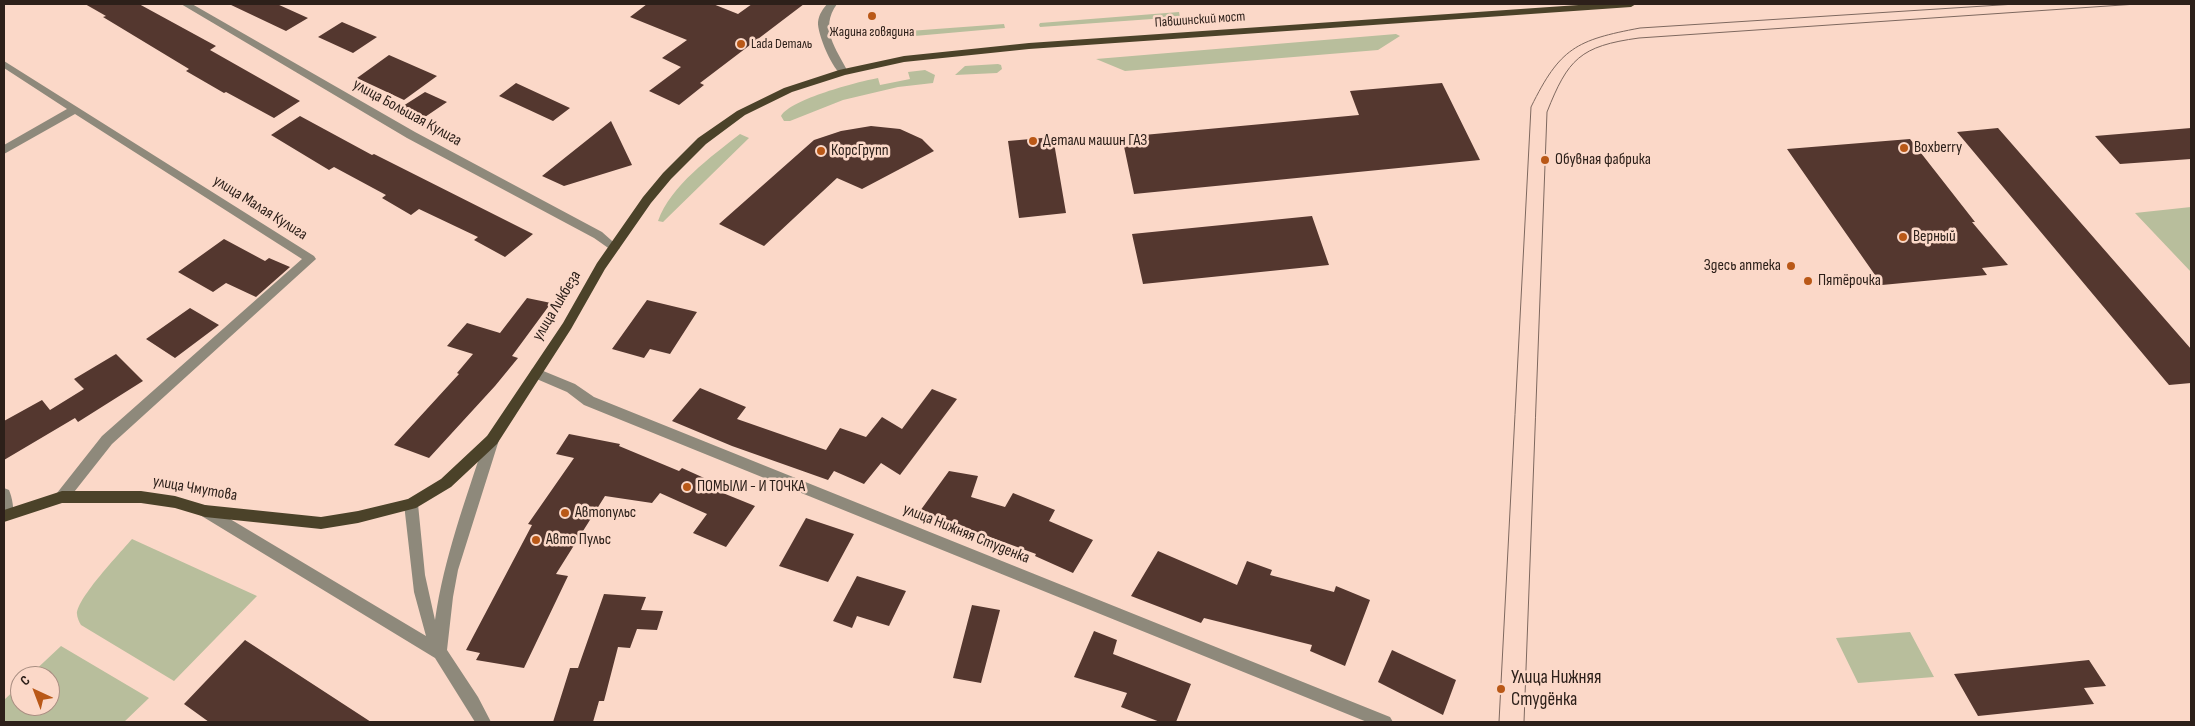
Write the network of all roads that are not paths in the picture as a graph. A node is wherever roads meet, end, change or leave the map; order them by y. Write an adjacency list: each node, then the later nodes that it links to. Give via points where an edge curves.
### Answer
1 (186, 4): 9 (street, улица Большая Кулига, via 411,135 598,235)
2 (832, 4): 6 (street, via 823,20 823,33)
3 (1631, 4): 4 (main road, Павшинский мост)
4 (951, 53): 6 (main road, улица Ликбеза)
5 (4, 64): 7 (street, улица Малая Кулига)
6 (843, 72): 9 (main road, улица Ликбеза, via 788,90 740,113 702,141 647,200)
7 (75, 109): 8 (street); 13 (street, улица Малая Кулига, via 310,259 107,440)
8 (4, 150)
9 (614, 248): 10 (main road, улица Ликбеза)
10 (536, 373): 11 (main road, улица Ликбеза); 19 (street, улица Нижняя Cтуденкa, via 571,388 589,401)
11 (492, 440): 14 (main road, улица Ликбеза, via 446,483); 17 (street, via 453,566 440,628)
12 (4, 494): 16 (street)
13 (62, 497): 15 (main road, улица Чмутова, via 141,497 175,502); 16 (main road, улица Чмутова)
14 (411, 504): 15 (main road, улица Чмутова, via 321,522); 17 (street, via 422,600)
15 (205, 512): 17 (street)
16 (6, 515)
17 (441, 653): 18 (street)
18 (483, 722)
19 (1385, 722)

